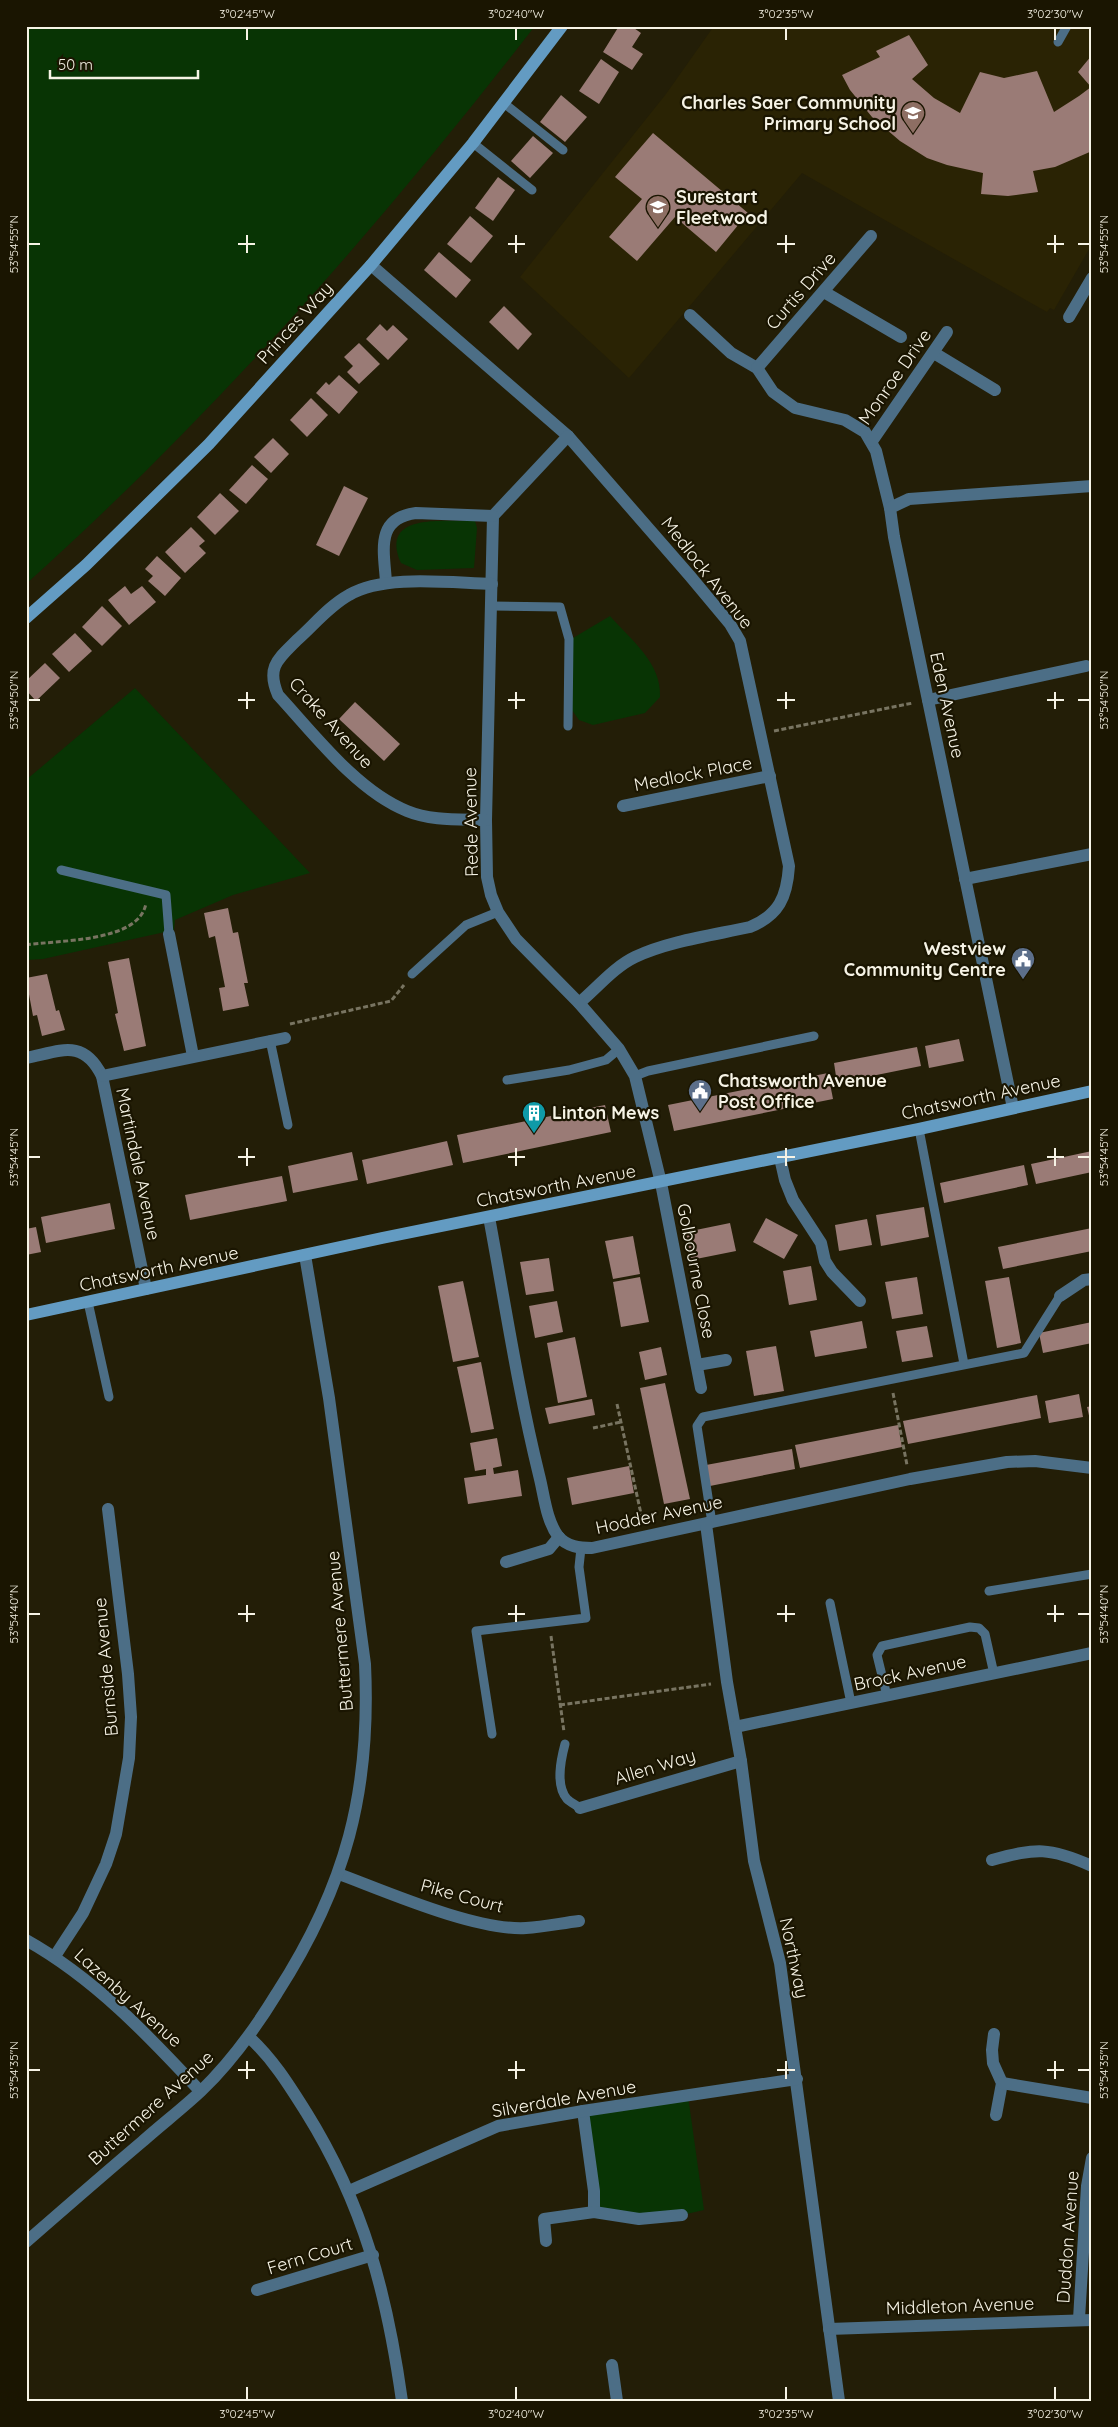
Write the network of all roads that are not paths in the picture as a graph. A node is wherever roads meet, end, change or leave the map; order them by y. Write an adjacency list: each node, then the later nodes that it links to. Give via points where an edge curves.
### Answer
1 (562, 26): 4 (street, Princes Way)
2 (1067, 26): 3 (lane)
3 (1058, 42)
4 (505, 104): 5 (street, Princes Way); 6 (lane)
5 (473, 143): 7 (lane); 9 (street, Princes Way)
6 (563, 150)
7 (532, 190)
8 (871, 236): 11 (street, Curtis Drive)
9 (371, 265): 19 (street, Medlock Avenue); 27 (street, Princes Way, via 209,444)
10 (1092, 278): 13 (street)
11 (824, 292): 15 (street); 17 (street, Curtis Drive)
12 (690, 315): 17 (street, via 731,354)
13 (1069, 317)
14 (947, 332): 16 (street, Monroe Drive)
15 (901, 337)
16 (934, 353): 18 (street); 20 (street, Monroe Drive)
17 (758, 368): 20 (street, via 773,392 795,408 845,420 865,432)
18 (995, 390)
19 (568, 436): 23 (street); 31 (street, Medlock Avenue, via 730,624 740,642)
20 (872, 441): 22 (street, Eden Avenue)
21 (1092, 486): 22 (street, via 909,500)
22 (890, 508): 29 (street, Eden Avenue)
23 (493, 516): 24 (street, via 416,513 394,521 386,530 383,542); 25 (street, Rede Avenue)
24 (386, 582): 25 (street, Crake Avenue); 33 (street, Crake Avenue, via 350,594 336,603 280,657 272,681 278,695 361,784 382,800 408,812 442,819)
25 (492, 584): 26 (street, Rede Avenue)
26 (492, 606): 30 (lane, via 560,607 569,640); 33 (street, Rede Avenue)
27 (26, 618)
28 (1086, 666): 29 (street)
29 (928, 700): 36 (street, Eden Avenue)
30 (568, 726)
31 (770, 776): 32 (street, Medlock Place); 40 (street, Medlock Avenue, via 789,866 788,883 776,910 765,921 750,927 634,957)
32 (623, 806)
33 (486, 820): 37 (street, Rede Avenue, via 487,877)
34 (1092, 854): 36 (street)
35 (61, 870): 38 (lane, via 166,895)
36 (964, 880): 51 (street, Eden Avenue)
37 (498, 912): 39 (lane, via 466,925); 40 (street, Rede Avenue, via 516,939)
38 (169, 934): 45 (street)
39 (412, 974)
40 (579, 1003): 44 (street, Rede Avenue)
41 (814, 1036): 48 (lane)
42 (285, 1038): 43 (street, Martindale Avenue)
43 (270, 1040): 45 (street, Martindale Avenue); 52 (lane)
44 (620, 1049): 48 (street, Rede Avenue); 49 (lane, via 606,1060)
45 (193, 1056): 47 (street, Martindale Avenue)
46 (26, 1058): 47 (street, Martindale Avenue, via 70,1049 81,1050 96,1062)
47 (102, 1076): 59 (street, Martindale Avenue)
48 (635, 1076): 55 (street, Rede Avenue)
49 (508, 1080)
50 (1092, 1091): 51 (street, Chatsworth Avenue)
51 (1013, 1108): 53 (street, Chatsworth Avenue)
52 (288, 1125)
53 (918, 1129): 54 (street, Chatsworth Avenue); 65 (lane)
54 (780, 1158): 55 (street, Chatsworth Avenue); 61 (street, via 793,1200 816,1234 825,1260)
55 (661, 1183): 56 (street, Chatsworth Avenue); 66 (street, Golbourne Close)
56 (489, 1217): 57 (street, Chatsworth Avenue); 72 (street, via 531,1440 552,1525)
57 (305, 1255): 59 (street, Chatsworth Avenue); 89 (street, Buttermere Avenue, via 329,1398 365,1664 364,1764)
58 (1092, 1279): 60 (street, via 1084,1280)
59 (146, 1290): 62 (street, Chatsworth Avenue)
60 (1060, 1296): 65 (lane, via 1024,1353)
61 (860, 1301)
62 (88, 1302): 63 (street, Chatsworth Avenue); 68 (lane)
63 (26, 1315)
64 (726, 1360): 66 (street, Golbourne Close)
65 (964, 1364): 71 (lane, via 703,1417 697,1426)
66 (697, 1365): 67 (street, Golbourne Close)
67 (701, 1388)
68 (109, 1397)
69 (1092, 1468): 71 (street, Hodder Avenue, via 1035,1461 1007,1462 910,1479)
70 (108, 1509): 92 (street, Burnside Avenue, via 132,1717 129,1758 116,1834 106,1864 83,1913)
71 (709, 1523): 73 (street, Hodder Avenue); 82 (street, Northway)
72 (559, 1537): 73 (street, Hodder Avenue, via 569,1545); 74 (street, via 549,1549)
73 (581, 1548): 83 (lane, via 579,1567 586,1618 476,1631)
74 (506, 1562)
75 (1092, 1574): 76 (lane)
76 (989, 1591)
77 (830, 1603): 81 (lane)
78 (1092, 1653): 79 (street, Brock Avenue)
79 (994, 1674): 80 (street, Brock Avenue); 80 (lane, via 984,1634 979,1628 970,1627 882,1646 877,1655)
80 (887, 1696): 81 (street, Brock Avenue)
81 (851, 1703): 82 (street, Brock Avenue)
82 (735, 1727): 85 (street, Northway)
83 (492, 1734)
84 (565, 1744): 86 (lane, via 561,1784 566,1798)
85 (741, 1761): 86 (street, Allen Way); 95 (street, Northway, via 754,1861 777,1944)
86 (580, 1808)
87 (992, 1860): 88 (street, via 1029,1850 1054,1852)
88 (1092, 1866)
89 (339, 1874): 90 (street, Pike Court, via 452,1914 494,1925 525,1928); 94 (street, Buttermere Avenue, via 304,1952)
90 (579, 1921)
91 (26, 1940): 92 (street, Lazenby Avenue)
92 (55, 1956): 97 (street, Lazenby Avenue, via 117,2007)
93 (994, 2034): 96 (street, via 993,2063)
94 (249, 2037): 97 (street, Buttermere Avenue); 102 (street, via 284,2075)
95 (797, 2080): 99 (street, Silverdale Avenue); 110 (street, Northway)
96 (1002, 2083): 98 (street); 100 (street)
97 (200, 2091): 106 (street, Buttermere Avenue)
98 (1092, 2098)
99 (583, 2111): 102 (street, Silverdale Avenue, via 498,2126); 103 (street)
100 (996, 2115)
101 (1092, 2158): 109 (street, Duddon Avenue, via 1087,2186)
102 (349, 2190): 107 (street)
103 (594, 2212): 104 (street, via 639,2218); 105 (street, via 544,2219)
104 (682, 2214)
105 (546, 2241)
106 (26, 2242)
107 (373, 2255): 108 (street, Fern Court); 112 (street, via 388,2317)
108 (257, 2290)
109 (1086, 2320): 110 (street, Middleton Avenue)
110 (829, 2329): 114 (street, Northway)
111 (612, 2365): 113 (street)
112 (402, 2401)
113 (617, 2401)
114 (839, 2401)

